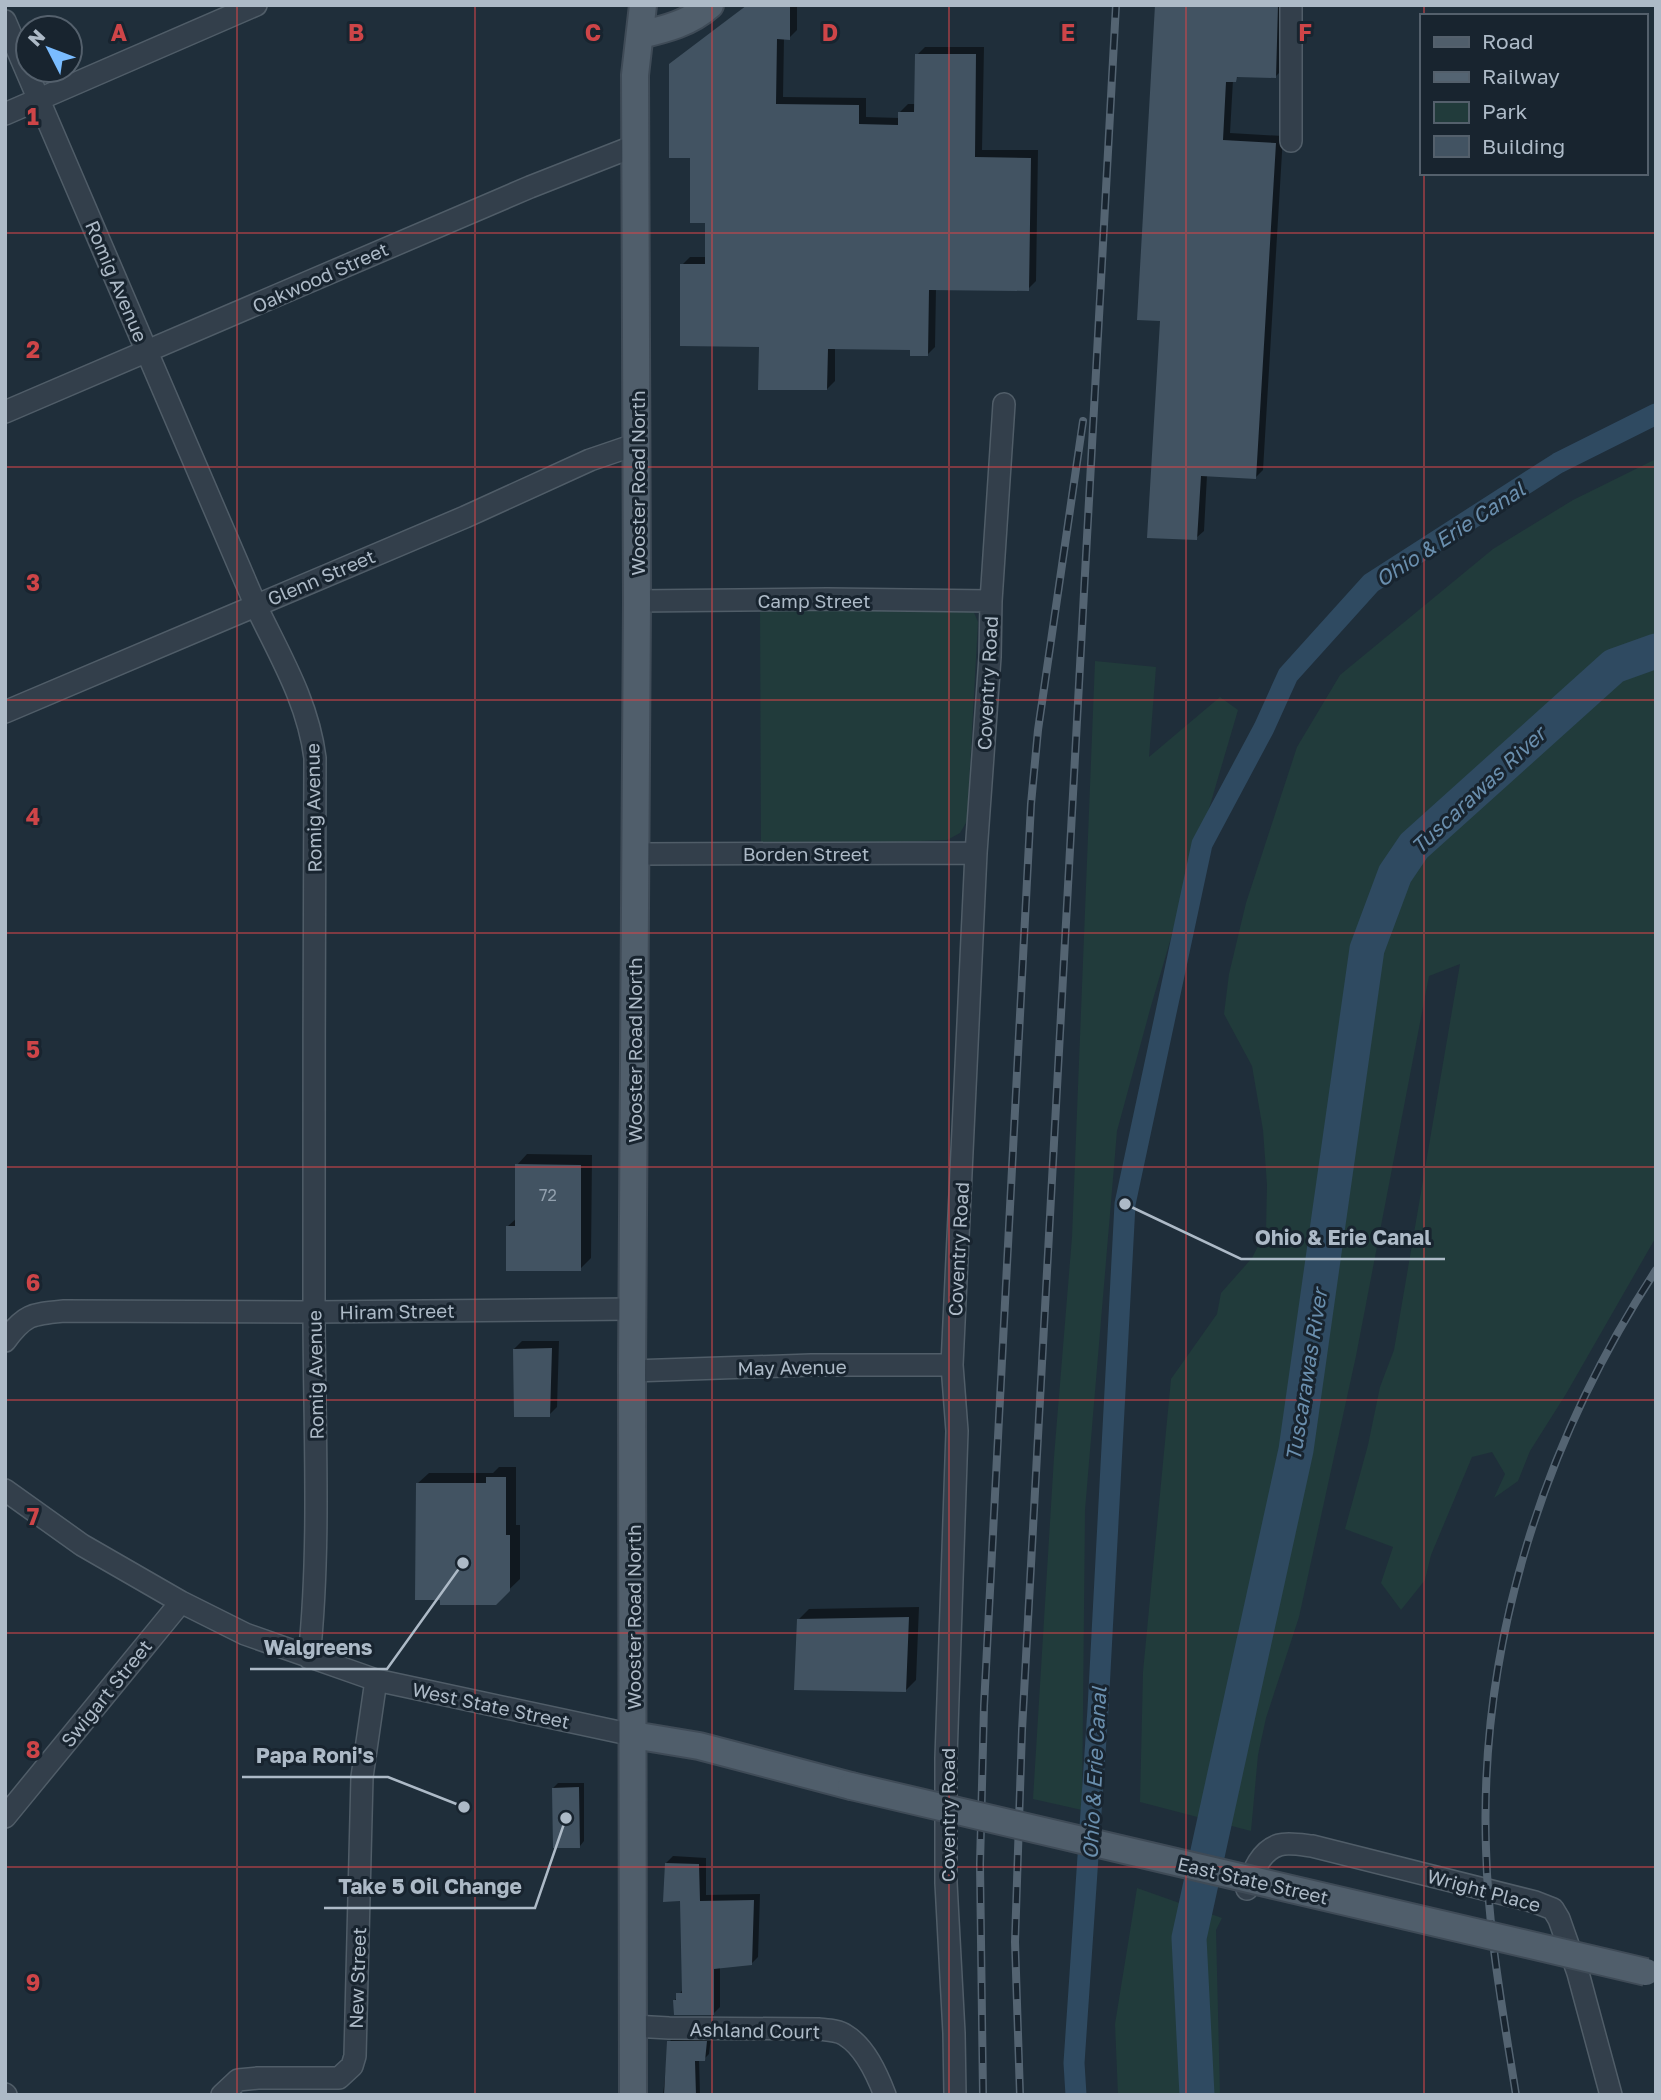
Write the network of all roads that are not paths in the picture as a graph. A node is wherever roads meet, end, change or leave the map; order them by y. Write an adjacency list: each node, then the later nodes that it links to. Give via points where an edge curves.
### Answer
1 (256, 5): 7 (street)
2 (643, 5): 6 (main road, Wooster Road North)
3 (710, 5): 6 (main road, via 672,28)
4 (1291, 5): 9 (street)
5 (5, 21): 7 (street, Romig Avenue)
6 (640, 35): 10 (main road, Wooster Road North, via 635,75)
7 (40, 100): 8 (street); 11 (street, Romig Avenue)
8 (5, 114)
9 (1291, 141)
10 (637, 145): 11 (street, Oakwood Street); 14 (main road, Wooster Road North)
11 (148, 352): 13 (street, Oakwood Street); 17 (street, Romig Avenue)
12 (1004, 404): 16 (street, Coventry Road)
13 (5, 412)
14 (637, 444): 15 (main road, Wooster Road North); 17 (street, Glenn Street, via 590,460)
15 (637, 601): 16 (street, Camp Street); 19 (main road, Wooster Road North)
16 (991, 601): 20 (street, Coventry Road)
17 (256, 606): 18 (street, Glenn Street); 22 (street, Romig Avenue, via 302,699 315,758)
18 (5, 712)
19 (636, 853): 20 (street, Borden Street); 21 (main road, Wooster Road North)
20 (976, 853): 24 (street, Coventry Road)
21 (632, 1309): 22 (street, Hiram Street); 25 (main road, Wooster Road North)
22 (314, 1312): 23 (street, Hiram Street, via 64,1311 34,1314 17,1325); 28 (street, Romig Avenue, via 316,1534)
23 (5, 1341)
24 (952, 1365): 25 (street, May Avenue); 39 (street, Coventry Road, via 957,1431 946,1884)
25 (632, 1371): 30 (main road, Wooster Road North)
26 (5, 1490): 27 (street, West State Street, via 82,1545)
27 (181, 1602): 28 (street, West State Street, via 245,1634); 32 (street, Swigart Street)
28 (309, 1658): 29 (street, West State Street)
29 (376, 1680): 30 (street, West State Street); 36 (street, New Street, via 362,1777 352,2066 339,2078 238,2080)
30 (634, 1735): 31 (main road, West State Street, via 699,1746); 35 (main road, Wooster Road North)
31 (851, 1786): 34 (main road, East State Street, bridge)
32 (5, 1817)
33 (1247, 1889): 40 (street, Wright Place, via 1265,1853 1279,1845 1312,1846 1553,1909 1578,1973)
34 (1651, 1973)
35 (633, 2026): 37 (main road, Wooster Road North); 38 (street, Ashland Court, via 839,2032 866,2057)
36 (222, 2095)
37 (633, 2095)
38 (885, 2095)
39 (955, 2095)
40 (1611, 2095)

